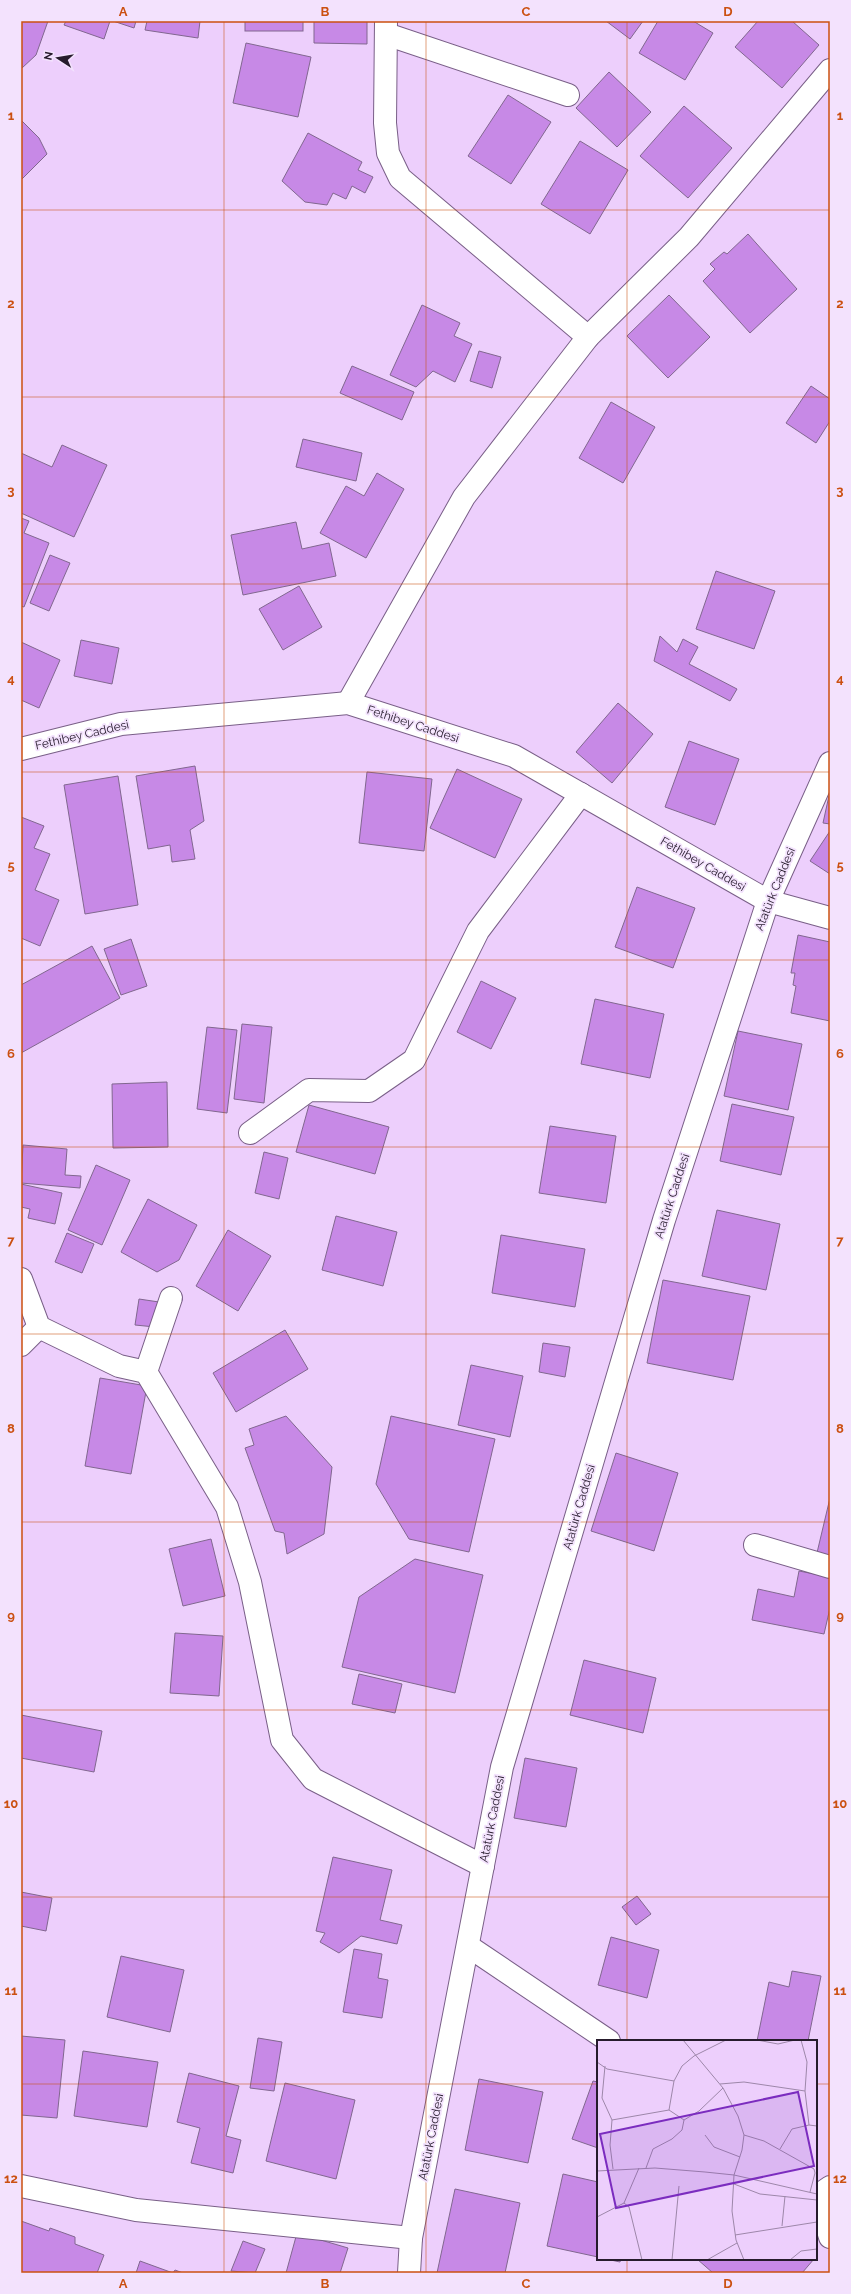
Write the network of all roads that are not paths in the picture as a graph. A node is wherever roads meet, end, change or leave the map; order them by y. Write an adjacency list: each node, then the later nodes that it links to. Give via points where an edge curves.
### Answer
1 (386, 27): 3 (street); 4 (street, via 385,123 388,153 400,178)
2 (830, 70): 4 (street, via 690,237)
3 (568, 95)
4 (588, 337): 5 (street, via 464,497)
5 (348, 703): 6 (street, Fethibey Caddesi, via 122,724); 8 (street, Fethibey Caddesi, via 514,756)
6 (21, 749)
7 (830, 762): 9 (street, Atatürk Caddesi)
8 (581, 794): 9 (street, Fethibey Caddesi); 11 (street, via 478,932 414,1060 369,1091 309,1090)
9 (768, 901): 10 (street, Fethibey Caddesi); 19 (street, Atatürk Caddesi, via 655,1250 502,1767)
10 (830, 918)
11 (250, 1133)
12 (21, 1279): 14 (street)
13 (171, 1298): 16 (street)
14 (39, 1327): 15 (street); 16 (street, via 119,1366)
15 (21, 1345)
16 (146, 1372): 19 (street, via 227,1507 250,1582 282,1740 313,1779)
17 (755, 1544): 18 (street)
18 (830, 1567)
19 (483, 1866): 20 (street, Atatürk Caddesi)
20 (468, 1946): 21 (street); 25 (street, Atatürk Caddesi)
21 (608, 2040)
22 (21, 2186): 25 (street, via 136,2210)
23 (821, 2193): 24 (street)
24 (830, 2236)
25 (411, 2238): 26 (street, Atatürk Caddesi)
26 (409, 2273)

